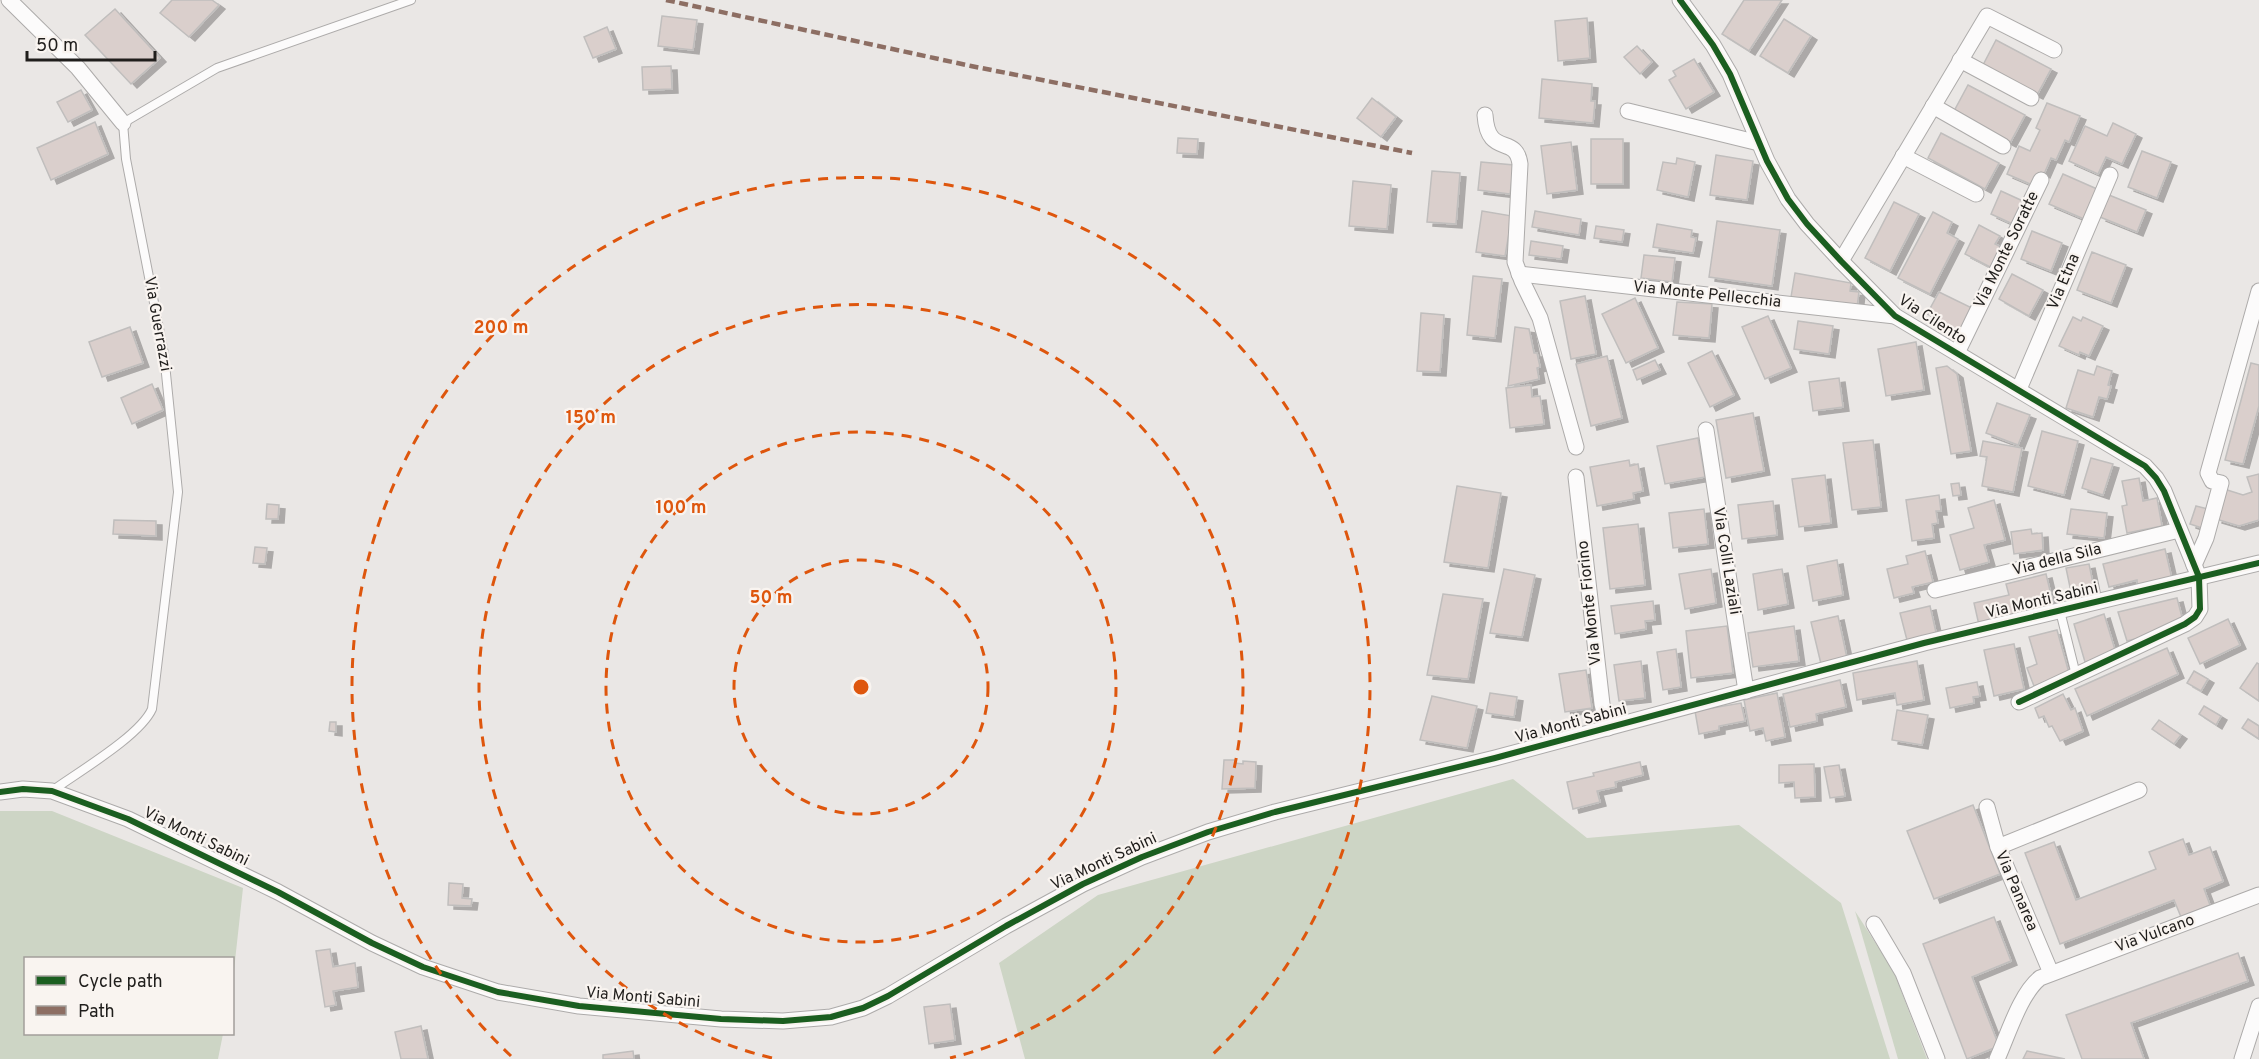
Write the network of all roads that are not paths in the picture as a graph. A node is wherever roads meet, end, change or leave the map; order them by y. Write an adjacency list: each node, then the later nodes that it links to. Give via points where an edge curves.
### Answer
1 (9, 0): 10 (street, via 78,68)
2 (411, 0): 10 (lane, via 217,68)
3 (1680, 0): 11 (street, Via Cilento, via 1726,66)
4 (2054, 50): 5 (street, via 1987,16)
5 (1960, 60): 6 (street); 7 (street)
6 (2031, 98)
7 (1933, 106): 12 (street); 13 (street)
8 (1628, 111): 11 (street)
9 (1485, 115): 18 (street, via 1490,137 1514,149 1519,160 1514,250)
10 (123, 123): 36 (lane, Via Guerrazzi, via 126,159 164,354 178,492 152,709 134,733)
11 (1759, 143): 17 (street, Via Cilento, via 1784,193)
12 (2003, 146)
13 (1903, 156): 16 (street); 17 (street)
14 (2110, 175): 22 (street, Via Etna)
15 (2041, 180): 21 (street, Via Monte Soratte)
16 (1976, 194)
17 (1841, 261): 20 (street, Via Cilento)
18 (1519, 274): 20 (street, Via Monte Pellecchia); 24 (street, via 1540,318)
19 (2259, 291): 28 (street, via 2208,473 2212,481 2221,483)
20 (1894, 315): 21 (street, Via Cilento)
21 (1957, 352): 22 (street, Via Cilento)
22 (2019, 389): 26 (street, Via Cilento, via 2150,471 2164,490)
23 (1707, 430): 32 (street, Via Colli Laziali)
24 (1576, 447)
25 (1576, 477): 34 (street, Via Monte Fiorino)
26 (2179, 530): 28 (street, Via Cilento); 29 (street, Via della Sila)
27 (2259, 563): 28 (street, Via Monti Sabini)
28 (2197, 571): 30 (street, Via Monti Sabini); 31 (street, via 2201,604 2195,617)
29 (1935, 590)
30 (2060, 611): 31 (lane); 32 (street, Via Monti Sabini)
31 (2076, 675): 33 (street)
32 (1746, 691): 34 (street, Via Monti Sabini)
33 (2019, 702)
34 (1608, 728): 36 (street, Via Monti Sabini, via 1208,832 1142,857 1075,889 875,1002 831,1017 783,1021 579,1006 477,986 372,943 278,891 128,819)
35 (2139, 790): 39 (street)
36 (52, 791): 37 (street, Via Monti Sabini)
37 (0, 792)
38 (1987, 807): 39 (street, Via Panarea)
39 (1998, 847): 42 (street, Via Panarea)
40 (2259, 895): 42 (street, Via Vulcano)
41 (1874, 924): 44 (street, via 1903,973)
42 (2051, 973): 45 (street, Via Vulcano, via 2035,982 2024,998)
43 (2259, 1006): 46 (street)
44 (1937, 1059)
45 (1997, 1059)
46 (2242, 1059)

